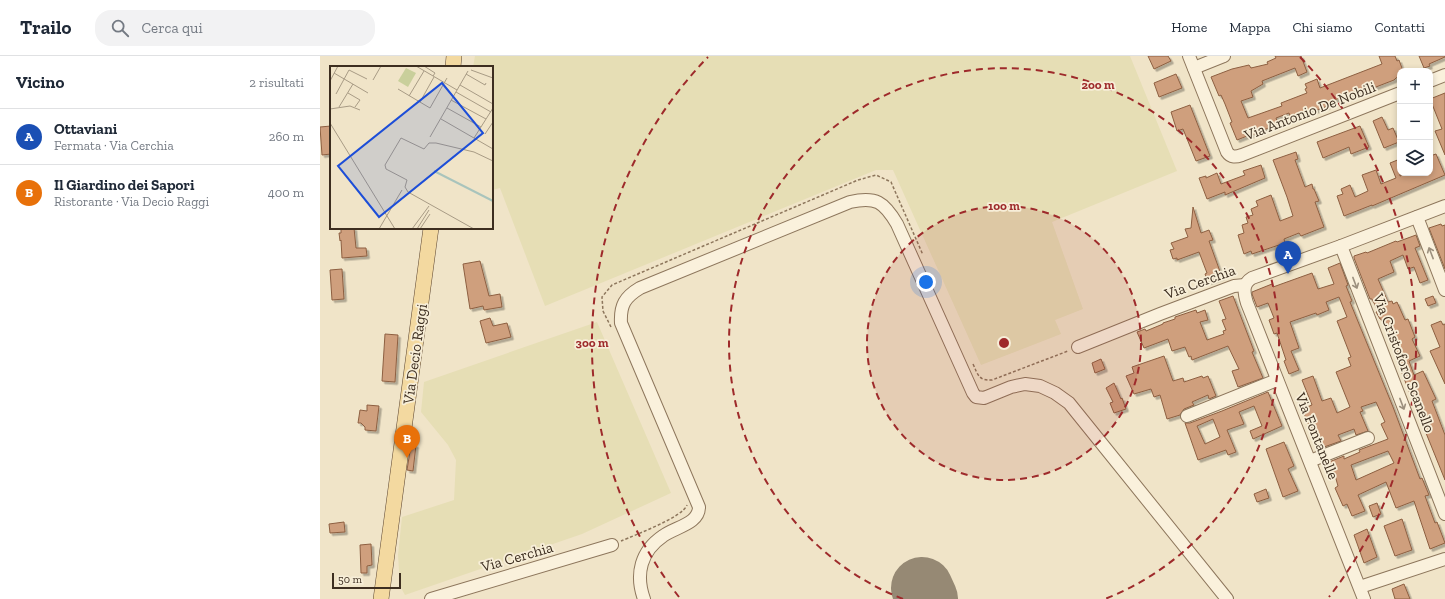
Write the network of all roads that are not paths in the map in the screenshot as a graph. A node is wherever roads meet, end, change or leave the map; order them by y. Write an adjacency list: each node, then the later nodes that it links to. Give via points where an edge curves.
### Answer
1 (454, 56): 4 (main road)
2 (1189, 56): 5 (street)
3 (1224, 56): 5 (street)
4 (453, 66)
5 (1194, 68): 8 (street, Via Antonio De Nobili, via 1227,152 1237,157)
6 (1445, 76): 7 (street)
7 (1433, 80)
8 (1397, 94)
9 (1445, 206): 10 (street, Via Cerchia)
10 (1417, 217): 12 (street, Via Cerchia); 14 (street, one-way to 10)
11 (431, 229): 24 (main road, Via Decio Raggi)
12 (1341, 246): 13 (street, Via Cerchia, via 1252,278); 20 (street, Via Cristoforo Scanello, one-way to 20)
13 (1245, 285): 15 (street, Via Cerchia, via 1234,286 1174,308); 16 (street, Via Fontanelle, via 1247,303)
14 (1445, 290)
15 (1078, 347)
16 (1277, 380): 17 (street); 19 (street, Via Fontanelle)
17 (1186, 416)
18 (1368, 438): 19 (street)
19 (1310, 461): 23 (street, Via Fontanelle)
20 (1445, 514)
21 (612, 546): 25 (street, Via Cerchia)
22 (1445, 559): 23 (street)
23 (1360, 587): 28 (street, Via Fontanelle)
24 (381, 599)
25 (431, 599)
26 (644, 599): 27 (street, via 640,570 648,548 663,535 695,518 700,507 621,323 620,311 624,302 640,288 843,205 864,199 882,204 897,224 976,397 984,398 1026,384 1040,386 1069,403)
27 (1227, 599)
28 (1364, 599)

